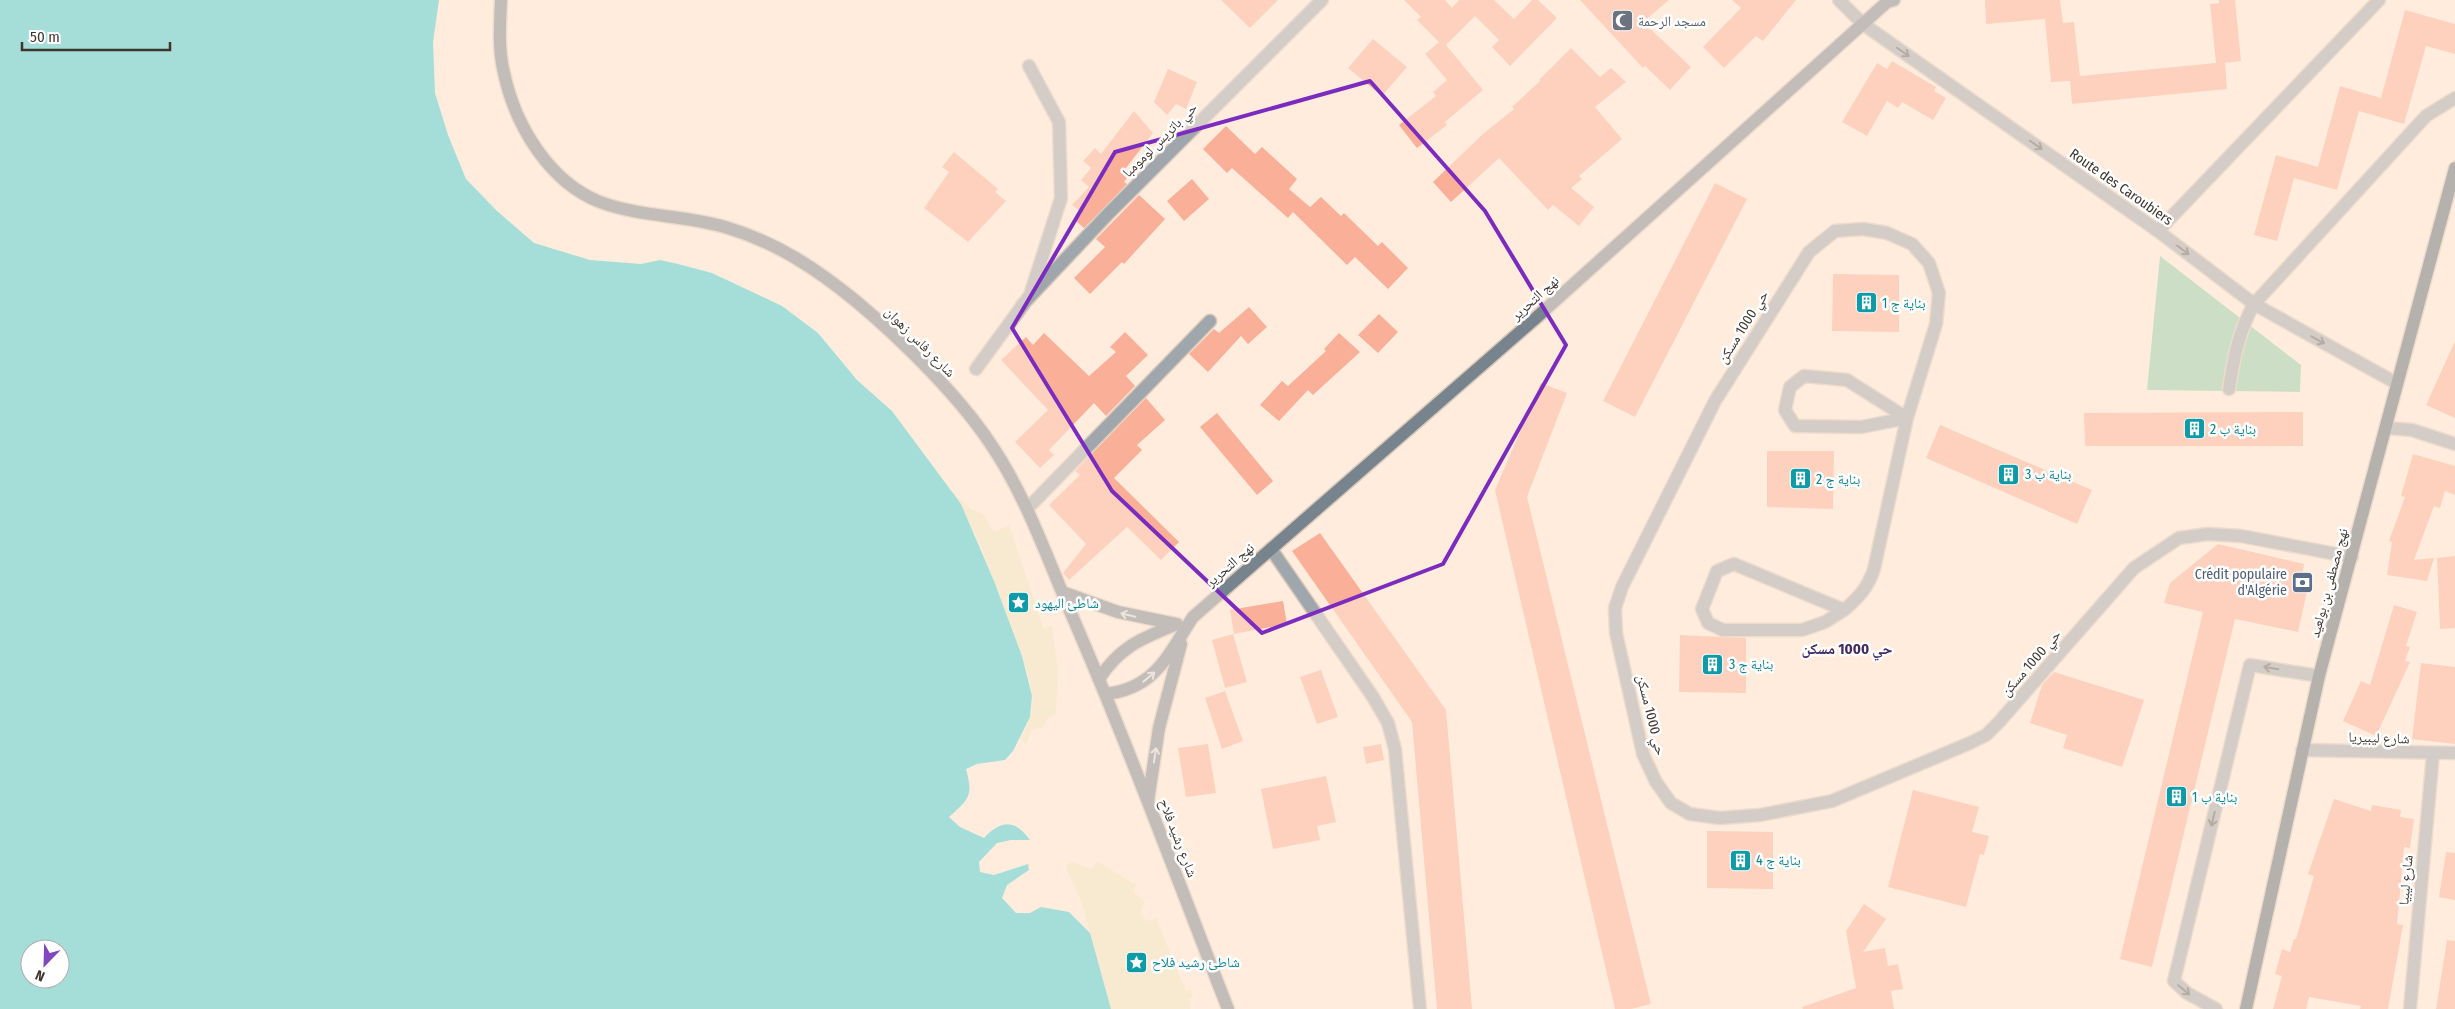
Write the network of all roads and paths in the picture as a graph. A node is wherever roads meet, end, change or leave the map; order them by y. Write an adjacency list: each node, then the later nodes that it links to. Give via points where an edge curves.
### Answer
1 (501, 0): 20 (street, شارع رفاس زهوان, via 503,70 509,94 528,134 557,173 575,189 601,202 741,232 776,246 823,274 892,334 966,412 1001,459)
2 (1322, 0): 12 (street, حي باتريس لومومبا, via 1108,214)
3 (1839, 0): 6 (street, Route des Caroubiers)
4 (1894, 0): 6 (street, نهج التحرير, via 1886,2)
5 (2379, 0): 10 (street)
6 (1863, 24): 10 (street, Route des Caroubiers, one-way to 10); 21 (street, نهج التحرير, via 1537,317)
7 (1029, 66): 12 (street, حي باتريس لومومبا, via 1059,122 1061,198 1030,295)
8 (2455, 98): 11 (street, via 2426,116)
9 (2455, 168): 15 (main road, نهج مصطفى بن بولعيد)
10 (2158, 231): 11 (street, Route des Caroubiers, one-way to 11)
11 (2254, 304): 15 (street, Route des Caroubiers, one-way to 15); 16 (street, via 2242,325 2234,354)
12 (1022, 306): 14 (street, حي باتريس لومومبا)
13 (1210, 321): 20 (street)
14 (976, 369)
15 (2396, 383): 18 (main road, نهج مصطفى بن بولعيد)
16 (2230, 389)
17 (1907, 418): 17 (street, via 1847,380 1804,376 1790,387 1785,410 1795,426 1861,427); 22 (street, حي 1000 مسكن, via 1936,324 1939,292 1929,263 1912,244 1887,233 1863,229 1835,232 1810,252 1715,401 1634,561 1615,608 1616,633 1643,754 1656,782 1671,803 1690,814 1720,818 1760,815 1832,801 1986,735 2134,568 2179,538 2208,534 2240,536); 24 (street, حي 1000 مسكن, via 1870,582)
18 (2386, 428): 19 (street, via 2412,430); 22 (main road, نهج مصطفى بن بولعيد)
19 (2455, 444)
20 (1027, 510): 23 (street, شارع رفاس زهوان)
21 (1270, 549): 25 (street, نهج التحرير); 34 (street, via 1388,723 1395,749)
22 (2352, 557): 26 (main road, نهج مصطفى بن بولعيد)
23 (1062, 592): 25 (street, one-way to 23, via 1118,612); 27 (street, شارع رفاس زهوان)
24 (1844, 610): 24 (street, حي 1000 مسكن, via 1734,564 1717,570 1702,609 1708,622 1723,630 1802,630 1825,622)
25 (1181, 626): 27 (street, via 1130,645 1118,654); 28 (street, نهج التحرير, one-way to 25, via 1130,689 1152,675 1161,666); 32 (street, one-way to 25, via 1161,719)
26 (2319, 676): 29 (main road, نهج مصطفى بن بولعيد); 35 (street, one-way to 35, via 2250,665 2174,982)
27 (1099, 678): 28 (street, شارع رشيد فلاح)
28 (1105, 694): 32 (street, شارع رشيد فلاح)
29 (2302, 750): 31 (street, شارع ليبيريا); 36 (main road, نهج مصطفى بن بولعيد)
30 (2455, 753): 31 (street, شارع ليبيريا)
31 (2433, 754): 37 (street, شارع ليبيا)
32 (1148, 803): 33 (street, شارع رشيد فلاح)
33 (1228, 1009)
34 (1420, 1009)
35 (2216, 1009)
36 (2246, 1009)
37 (2410, 1009)

